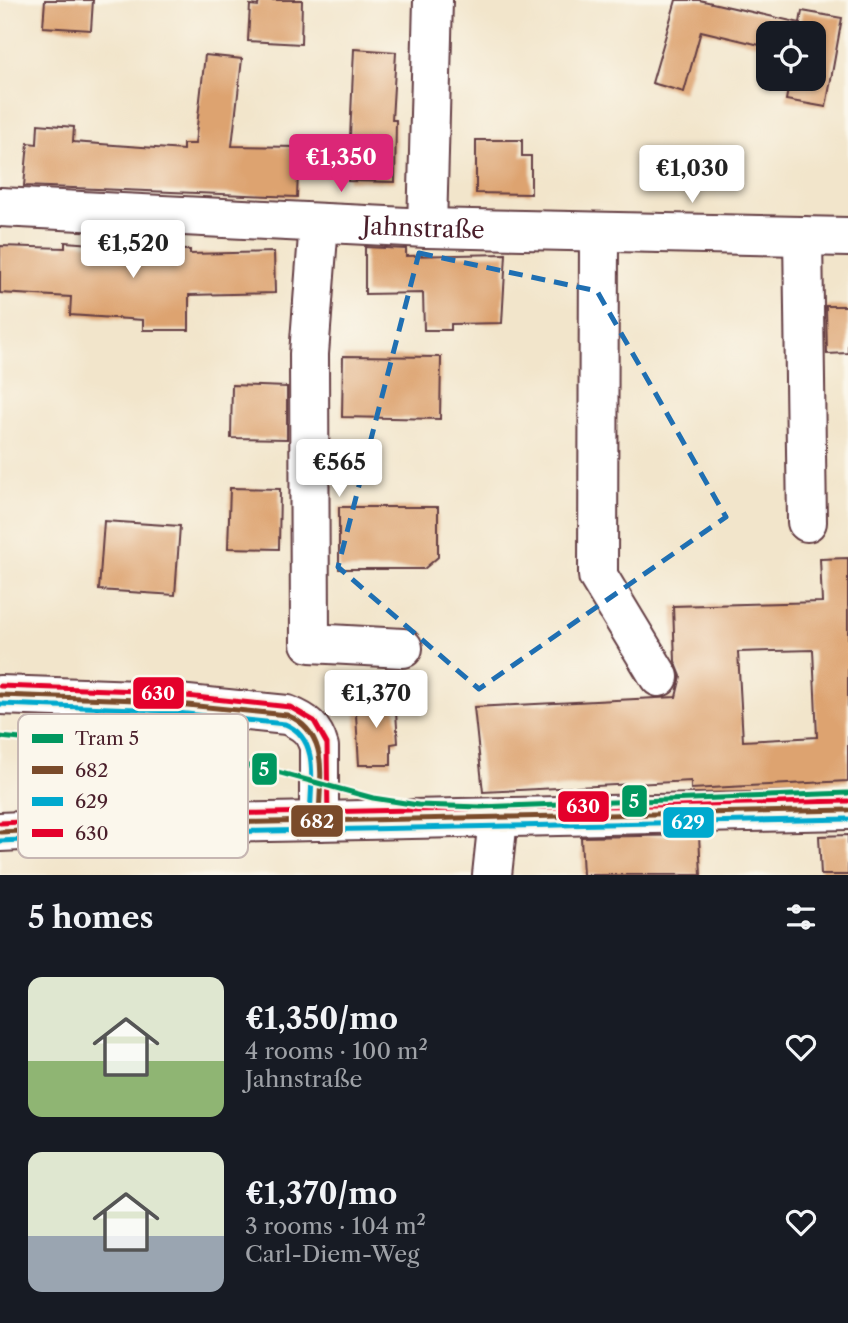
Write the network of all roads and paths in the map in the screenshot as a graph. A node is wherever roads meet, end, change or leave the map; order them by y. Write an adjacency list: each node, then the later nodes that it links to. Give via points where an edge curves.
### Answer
1 (433, 0): 4 (street)
2 (0, 207): 3 (street, Jahnstraße)
3 (319, 223): 4 (street, Jahnstraße); 9 (street, via 309,354 310,643)
4 (427, 228): 5 (street, Jahnstraße)
5 (599, 232): 6 (street, Jahnstraße); 10 (street, via 598,576)
6 (803, 236): 7 (street, Jahnstraße); 8 (street)
7 (848, 237)
8 (807, 522)
9 (403, 648)
10 (659, 677)
11 (0, 695): 14 (street, via 138,700 302,720 320,747)
12 (848, 810): 13 (street)
13 (498, 819): 14 (street); 18 (street)
14 (318, 821): 15 (street)
15 (248, 823)
16 (18, 831): 17 (street)
17 (0, 832)
18 (492, 875)

